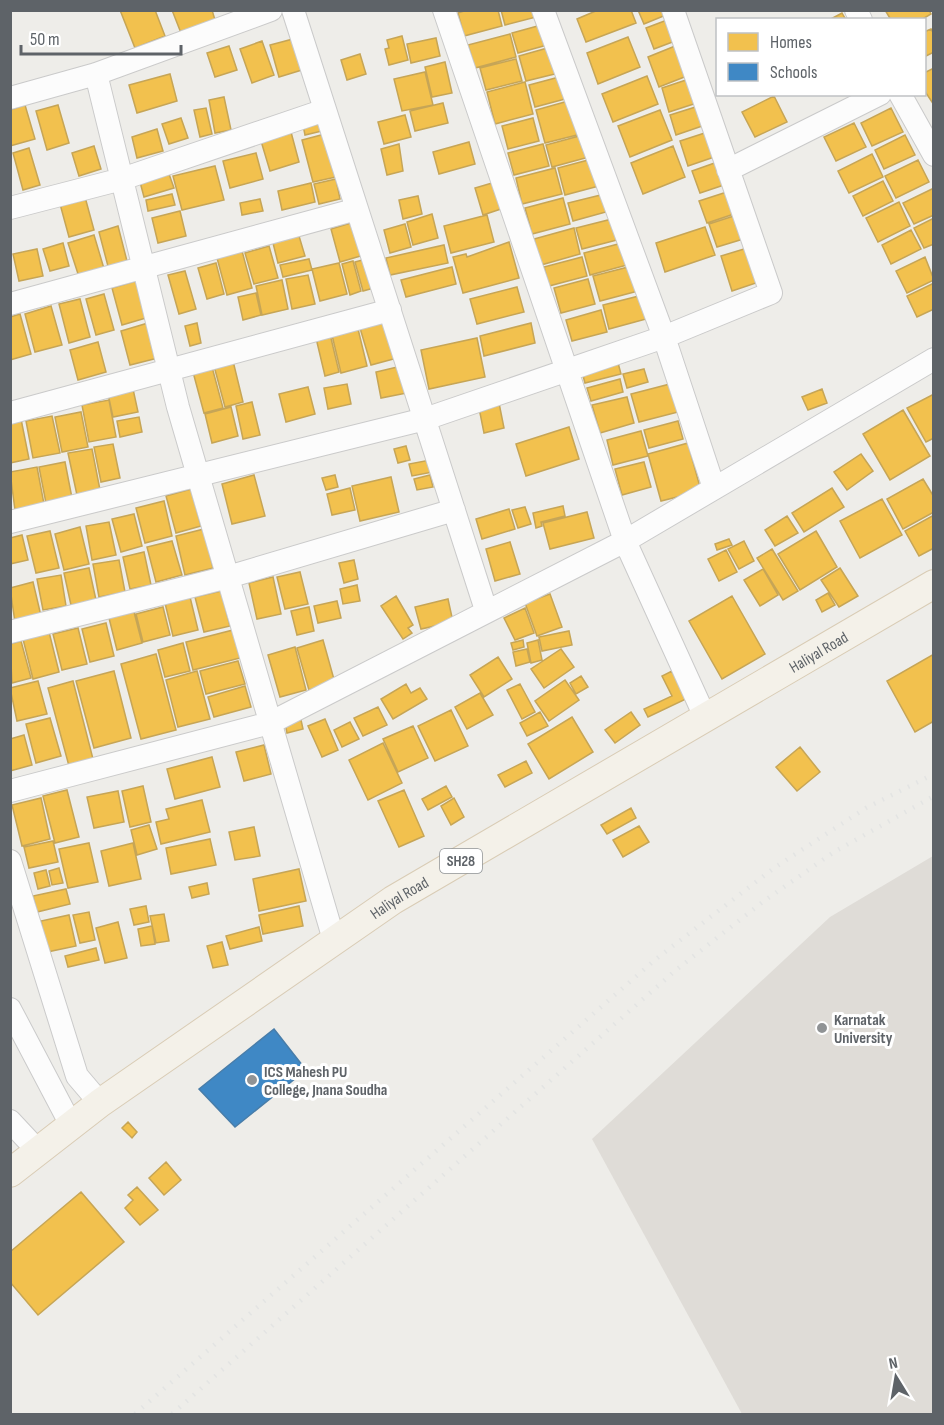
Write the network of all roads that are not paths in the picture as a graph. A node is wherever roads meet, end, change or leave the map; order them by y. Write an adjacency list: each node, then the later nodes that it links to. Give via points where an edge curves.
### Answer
1 (272, 10): 6 (street)
2 (293, 10): 10 (street)
3 (444, 10): 22 (street)
4 (543, 10): 19 (street)
5 (673, 10): 12 (street)
6 (96, 74): 9 (street); 13 (street)
7 (876, 96): 12 (street)
8 (901, 96): 11 (street)
9 (10, 98)
10 (326, 110): 13 (street); 15 (street)
11 (933, 155)
12 (728, 170): 19 (street, via 771,293)
13 (122, 179): 14 (street); 16 (street)
14 (10, 208)
15 (357, 209): 16 (street); 18 (street)
16 (144, 267): 17 (street); 21 (street)
17 (10, 304)
18 (390, 310): 21 (street); 24 (street)
19 (664, 337): 22 (street); 26 (street)
20 (933, 359): 26 (street)
21 (169, 370): 23 (street); 25 (street)
22 (567, 370): 24 (street); 29 (street)
23 (10, 413)
24 (425, 419): 25 (street); 27 (street)
25 (198, 475): 28 (street); 30 (street)
26 (714, 488): 29 (street)
27 (454, 510): 30 (street); 32 (street)
28 (10, 522)
29 (625, 541): 32 (street); 34 (street)
30 (228, 577): 33 (street); 35 (street)
31 (933, 584): 34 (main road, Haliyal Road / SH28)
32 (486, 610): 35 (street)
33 (10, 632)
34 (706, 719): 38 (main road, Haliyal Road / SH28, via 393,900)
35 (270, 723): 36 (street); 38 (street)
36 (10, 791)
37 (10, 861): 40 (street, via 77,1076)
38 (334, 940): 40 (main road, Haliyal Road / SH28)
39 (10, 1009): 42 (street)
40 (100, 1103): 42 (main road, Haliyal Road / SH28)
41 (10, 1121): 43 (street)
42 (71, 1125): 43 (main road, Haliyal Road / SH28)
43 (38, 1151): 44 (main road, Haliyal Road / SH28)
44 (10, 1173)

